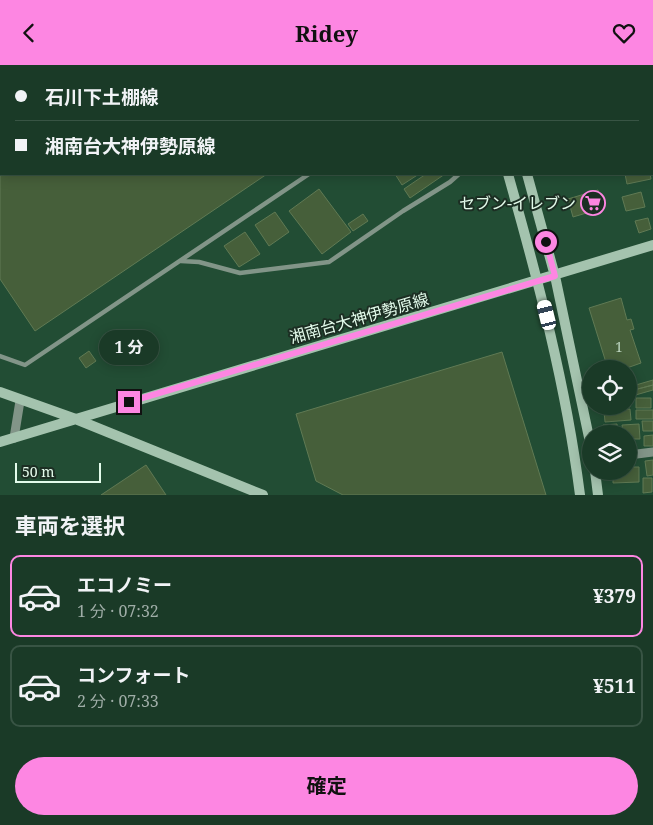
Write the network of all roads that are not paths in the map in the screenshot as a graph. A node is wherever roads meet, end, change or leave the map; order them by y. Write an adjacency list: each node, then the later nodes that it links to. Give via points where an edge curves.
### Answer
1 (308, 175): 6 (lane)
2 (458, 175): 6 (lane, via 329,262 240,273)
3 (508, 175): 8 (street)
4 (527, 175): 7 (street)
5 (653, 245): 7 (street, 湘南台大神伊勢原線)
6 (181, 261): 9 (lane, via 25,365)
7 (555, 276): 8 (street, 湘南台大神伊勢原線); 13 (street)
8 (539, 281): 12 (street, 湘南台大神伊勢原線); 20 (street, via 559,365)
9 (0, 357)
10 (0, 392): 11 (street)
11 (20, 401): 12 (street); 14 (street)
12 (73, 418): 14 (street, 湘南台大神伊勢原線); 19 (street)
13 (586, 425)
14 (14, 438): 15 (street, 湘南台大神伊勢原線)
15 (0, 442)
16 (653, 452): 17 (street)
17 (637, 454)
18 (596, 480): 21 (street)
19 (263, 495)
20 (580, 495)
21 (598, 495)

